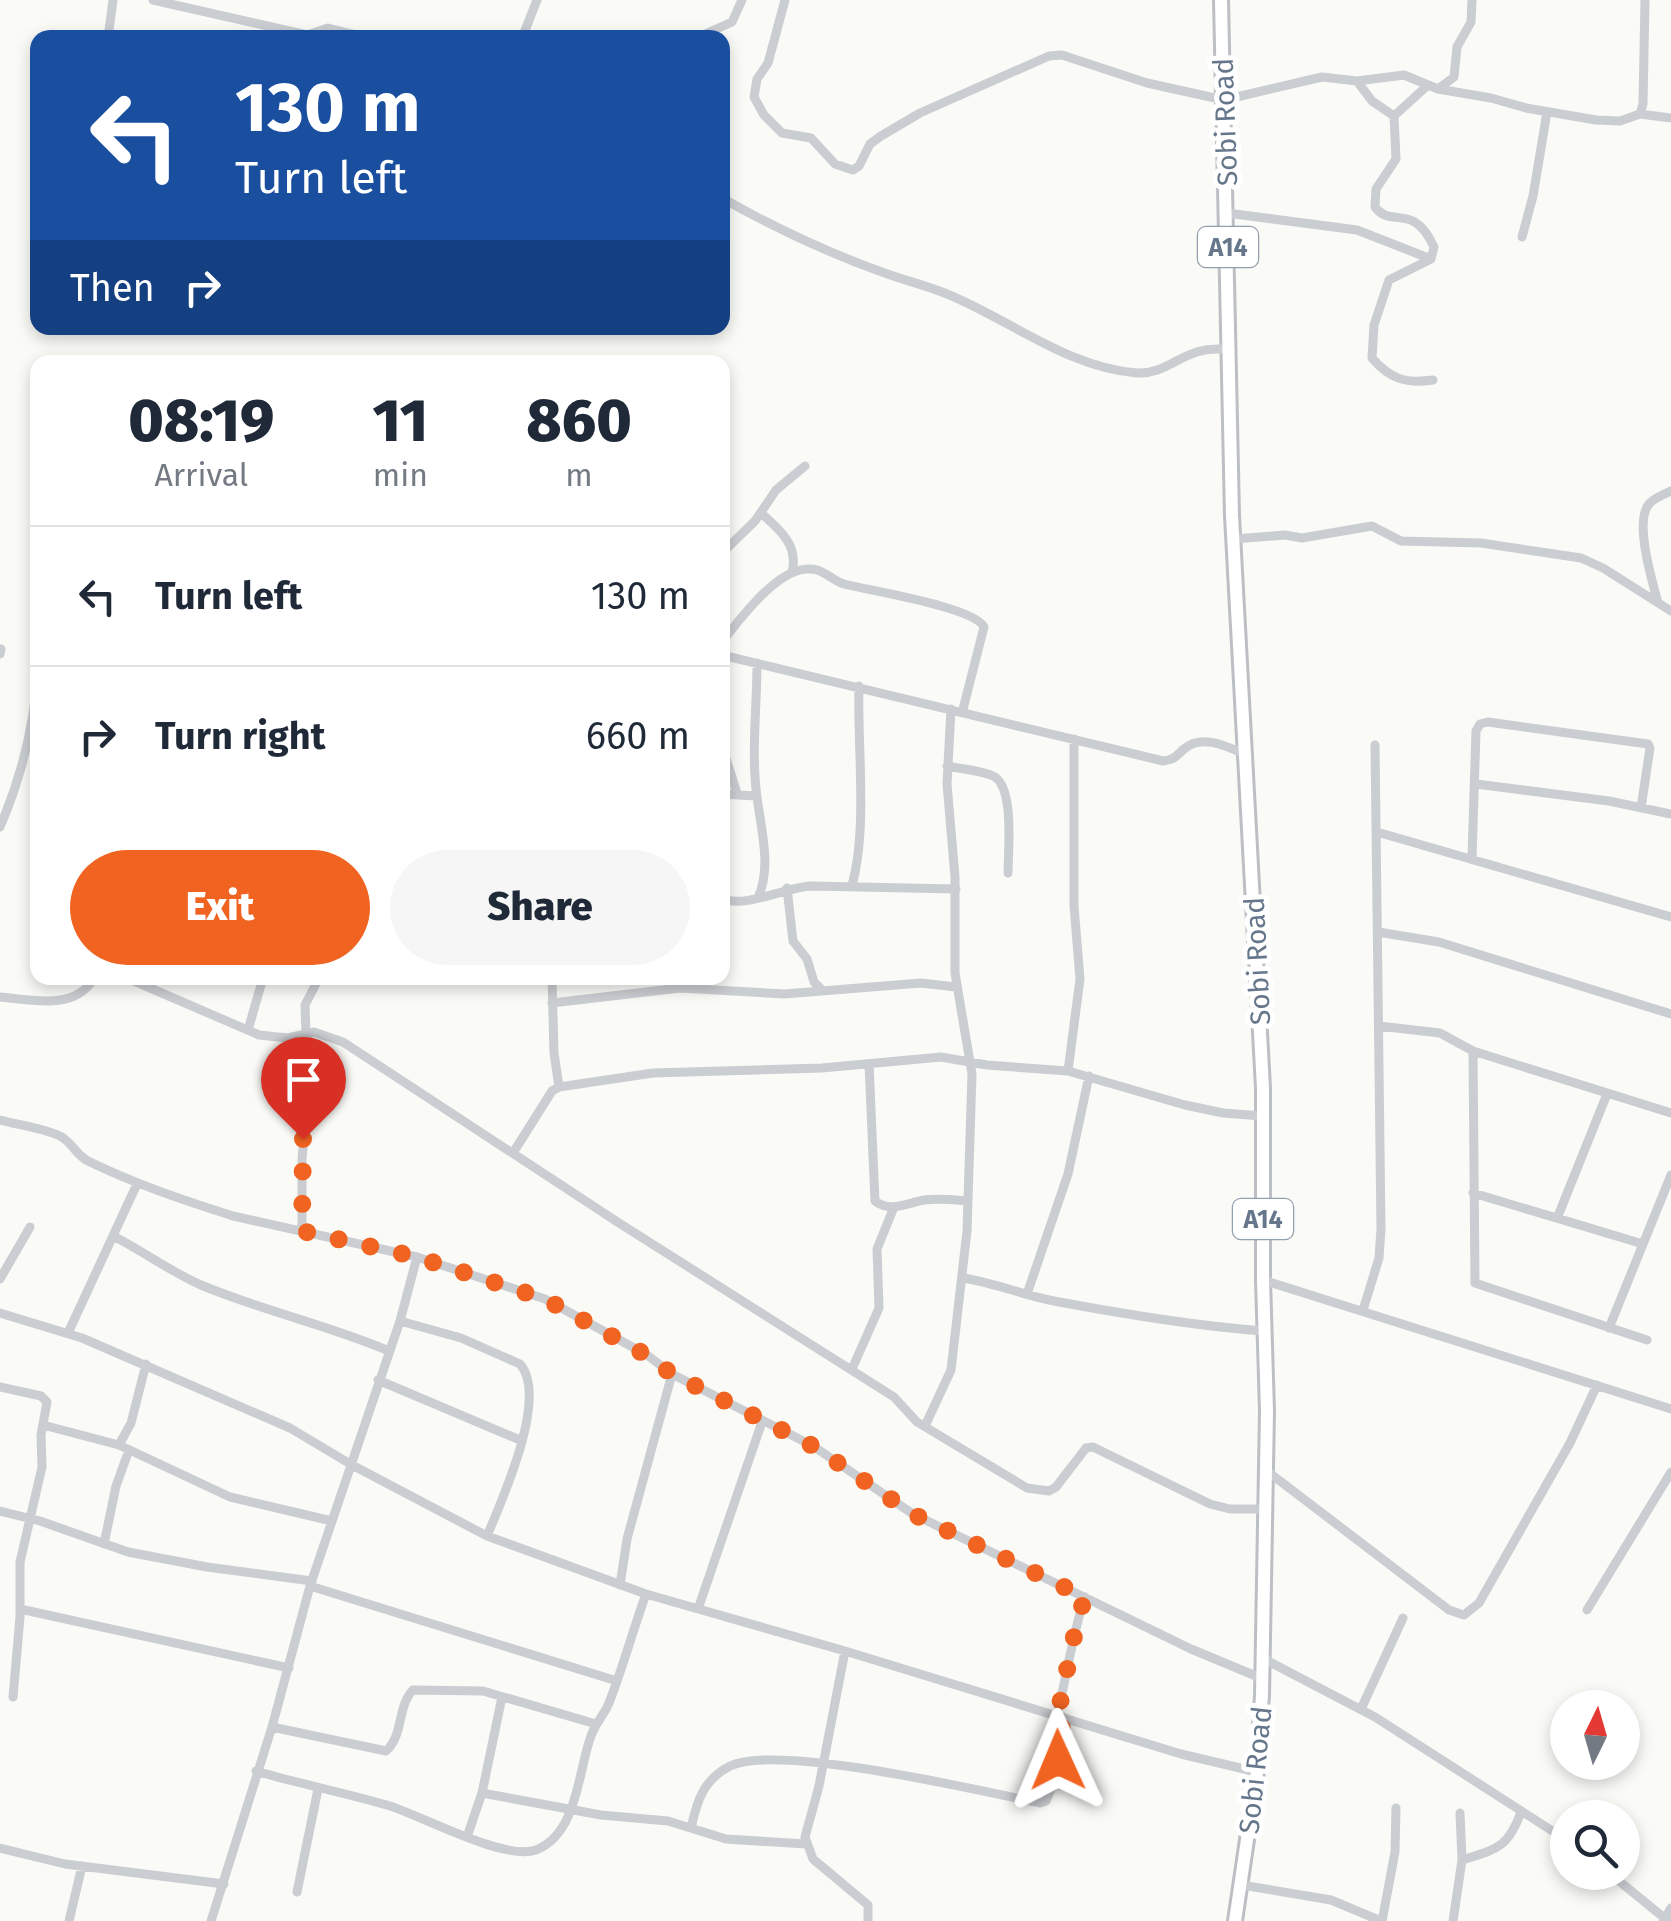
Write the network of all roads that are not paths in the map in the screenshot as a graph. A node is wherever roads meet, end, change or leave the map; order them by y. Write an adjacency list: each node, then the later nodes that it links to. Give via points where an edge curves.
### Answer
1 (113, 0): 10 (street)
2 (154, 0): 9 (street)
3 (537, 0): 12 (street)
4 (742, 0): 13 (street, via 732,22)
5 (786, 0): 16 (street, via 754,97 782,133 810,138 846,170 860,166 874,140 920,112 1049,56)
6 (1221, 0): 16 (highway, Sobi Road / A14)
7 (1472, 0): 15 (street, via 1454,77)
8 (1645, 0): 18 (street)
9 (180, 3): 11 (street)
10 (109, 30)
11 (287, 30)
12 (525, 30)
13 (714, 30)
14 (1357, 81): 15 (street, via 1404,75); 16 (street, via 1322,77); 19 (street)
15 (1433, 87): 17 (street); 19 (street)
16 (1224, 100): 22 (highway, Sobi Road / A14)
17 (1547, 112): 18 (street, via 1620,120); 23 (street)
18 (1640, 114): 20 (street)
19 (1394, 116): 24 (street, via 1396,159 1376,190 1375,207 1384,216 1417,222 1434,247)
20 (1671, 118)
21 (730, 202): 25 (street, via 812,245 950,295 1107,368 1150,372 1198,349)
22 (1227, 213): 24 (street, via 1357,230); 25 (highway, Sobi Road / A14)
23 (1522, 237)
24 (1430, 259): 26 (street, via 1385,286 1370,345 1372,358 1394,378)
25 (1230, 350): 30 (highway, Sobi Road / A14)
26 (1433, 380)
27 (806, 466): 29 (street, via 776,490)
28 (1671, 491): 33 (street, via 1652,500 1644,520)
29 (761, 513): 31 (street); 32 (street, via 787,537)
30 (1234, 539): 33 (street, via 1302,538 1372,526 1400,540 1481,543 1581,558); 44 (highway, Sobi Road / A14)
31 (730, 546)
32 (792, 572): 35 (street); 40 (street, via 814,569 844,584 946,606 981,621)
33 (1658, 603): 34 (street)
34 (1671, 612)
35 (730, 633)
36 (730, 657): 37 (street)
37 (757, 663): 38 (street); 50 (street)
38 (859, 686): 39 (street); 56 (street)
39 (951, 709): 40 (street); 45 (street)
40 (962, 712): 42 (street)
41 (30, 734): 53 (street)
42 (1074, 739): 44 (street, via 1162,761 1201,741); 85 (street, via 1080,978)
43 (1375, 745): 54 (street)
44 (1247, 755): 90 (highway, Sobi Road / A14)
45 (946, 766): 57 (street, via 1002,783); 61 (street)
46 (730, 771): 49 (street)
47 (1476, 784): 51 (street); 51 (street, via 1480,724 1624,740 1650,746); 55 (street)
48 (730, 793): 49 (street)
49 (737, 793): 50 (street)
50 (756, 796): 58 (street)
51 (1642, 808): 52 (street)
52 (1671, 814)
53 (0, 826)
54 (1377, 832): 55 (street); 66 (street)
55 (1472, 858): 65 (street)
56 (856, 868): 59 (street); 60 (street)
57 (1008, 874)
58 (765, 883): 62 (street); 63 (street)
59 (852, 885): 60 (street); 62 (street)
60 (871, 885): 61 (street)
61 (956, 888): 72 (street)
62 (783, 889): 63 (street); 73 (street, via 793,941)
63 (758, 898): 64 (street)
64 (730, 900)
65 (1671, 917)
66 (1378, 932): 76 (street, via 1440,942); 77 (street)
67 (87, 985): 74 (street, via 66,1000)
68 (154, 985): 78 (street)
69 (261, 985): 78 (street)
70 (315, 985): 79 (street, via 305,1005)
71 (552, 985): 75 (street)
72 (956, 988): 73 (street, via 921,983); 83 (street)
73 (822, 990): 75 (street, via 680,988)
74 (0, 997)
75 (552, 1003): 87 (street)
76 (1671, 1014)
77 (1379, 1026): 82 (street, via 1440,1033); 108 (street, via 1380,1244)
78 (248, 1030): 80 (street)
79 (306, 1033): 80 (street); 81 (street); 92 (street, via 343,1042)
80 (288, 1038): 81 (street)
81 (302, 1051): 100 (street, via 308,1087)
82 (1474, 1051): 88 (street); 95 (street)
83 (968, 1061): 84 (street); 85 (street); 96 (street)
84 (869, 1064): 87 (street, via 654,1072); 97 (street, via 875,1201)
85 (1068, 1071): 86 (street)
86 (1089, 1076): 90 (street, via 1185,1105); 107 (street, via 1068,1174)
87 (559, 1087): 92 (street)
88 (1607, 1094): 89 (street); 98 (street)
89 (1671, 1113)
90 (1262, 1116): 106 (highway, Sobi Road / A14)
91 (0, 1120): 94 (street, via 62,1137 79,1156)
92 (513, 1153): 117 (street)
93 (1671, 1175): 102 (street)
94 (138, 1184): 100 (street); 101 (street)
95 (1473, 1193): 98 (street); 111 (street, via 1475,1283)
96 (967, 1201): 97 (street); 104 (street)
97 (894, 1207): 117 (street, via 877,1249 880,1308)
98 (1558, 1216): 102 (street)
99 (30, 1228): 105 (street)
100 (302, 1231): 103 (street)
101 (113, 1236): 113 (street); 115 (street, via 195,1283)
102 (1643, 1244): 111 (street)
103 (417, 1257): 110 (street); 118 (street, via 545,1299)
104 (963, 1278): 107 (street); 125 (street, via 951,1370)
105 (0, 1279)
106 (1263, 1280): 108 (street); 112 (highway, Sobi Road / A14)
107 (1028, 1294): 112 (street)
108 (1363, 1310): 120 (street)
109 (0, 1313): 113 (street)
110 (400, 1321): 115 (street); 126 (street, via 520,1364 531,1384)
111 (1608, 1328): 114 (street)
112 (1264, 1331): 129 (highway, Sobi Road / A14)
113 (68, 1333): 116 (street)
114 (1647, 1340)
115 (389, 1351): 119 (street)
116 (146, 1364): 127 (street); 128 (street, via 290,1428)
117 (852, 1369): 125 (street)
118 (672, 1374): 123 (street); 138 (street)
119 (378, 1380): 126 (street); 128 (street)
120 (1597, 1385): 122 (street); 129 (street, via 1479,1602 1464,1615 1448,1610)
121 (0, 1388): 124 (street, via 46,1398)
122 (1671, 1409)
123 (762, 1422): 140 (street, via 813,1446 913,1514); 142 (street)
124 (43, 1424): 127 (street); 133 (street, via 42,1467)
125 (926, 1426): 131 (street, via 1027,1488 1056,1487 1093,1447 1210,1504)
126 (520, 1440): 135 (street)
127 (124, 1447): 134 (street, via 230,1497); 136 (street)
128 (352, 1465): 134 (street); 135 (street)
129 (1267, 1471): 131 (highway, Sobi Road / A14)
130 (1671, 1472): 143 (street)
131 (1267, 1509): 146 (highway, Sobi Road / A14)
132 (0, 1511): 133 (street)
133 (28, 1518): 136 (street); 141 (street)
134 (332, 1520): 137 (street)
135 (487, 1536): 138 (street)
136 (104, 1544): 137 (street)
137 (312, 1583): 147 (street); 149 (street)
138 (620, 1586): 139 (street)
139 (646, 1594): 142 (street); 149 (street)
140 (1085, 1597): 148 (street); 153 (street)
141 (20, 1609): 147 (street); 150 (street)
142 (698, 1609): 145 (street)
143 (1587, 1610)
144 (1403, 1618): 152 (street)
145 (846, 1651): 153 (street); 156 (street)
146 (1264, 1658): 148 (highway, Sobi Road / A14); 152 (street)
147 (289, 1668): 155 (street)
148 (1263, 1678): 158 (highway, Sobi Road / A14)
149 (616, 1681): 154 (street)
150 (12, 1697)
151 (502, 1697): 154 (street); 155 (street, via 483,1690 413,1690 386,1751); 160 (street)
152 (1361, 1709): 164 (street)
153 (1060, 1716): 156 (street, via 1052,1786 1040,1803); 158 (street)
154 (596, 1724): 161 (street)
155 (272, 1726): 157 (street)
156 (824, 1762): 165 (street, via 754,1760 731,1766 700,1792); 168 (street)
157 (256, 1771): 159 (street); 172 (street)
158 (1257, 1772): 173 (highway, Sobi Road / A14)
159 (318, 1789): 167 (street, via 392,1807); 175 (street)
160 (482, 1793): 161 (street); 167 (street)
161 (572, 1808): 165 (street); 167 (street, via 538,1849)
162 (1396, 1808): 182 (street)
163 (1460, 1812): 170 (street)
164 (1521, 1812): 166 (street); 170 (street, via 1508,1841)
165 (692, 1828): 168 (street, via 726,1839)
166 (1550, 1830)
167 (467, 1837)
168 (806, 1844): 180 (street, via 813,1859 868,1904)
169 (0, 1848): 171 (street)
170 (1462, 1860): 183 (street)
171 (82, 1866): 172 (street); 178 (street)
172 (224, 1884): 179 (street)
173 (1242, 1885): 181 (highway, Sobi Road / A14); 182 (street, via 1331,1900)
174 (1629, 1890): 177 (street)
175 (298, 1892)
176 (1671, 1908): 177 (street)
177 (1665, 1920)
178 (68, 1921)
179 (210, 1921)
180 (868, 1921)
181 (1235, 1921)
182 (1381, 1921)
183 (1453, 1921)

